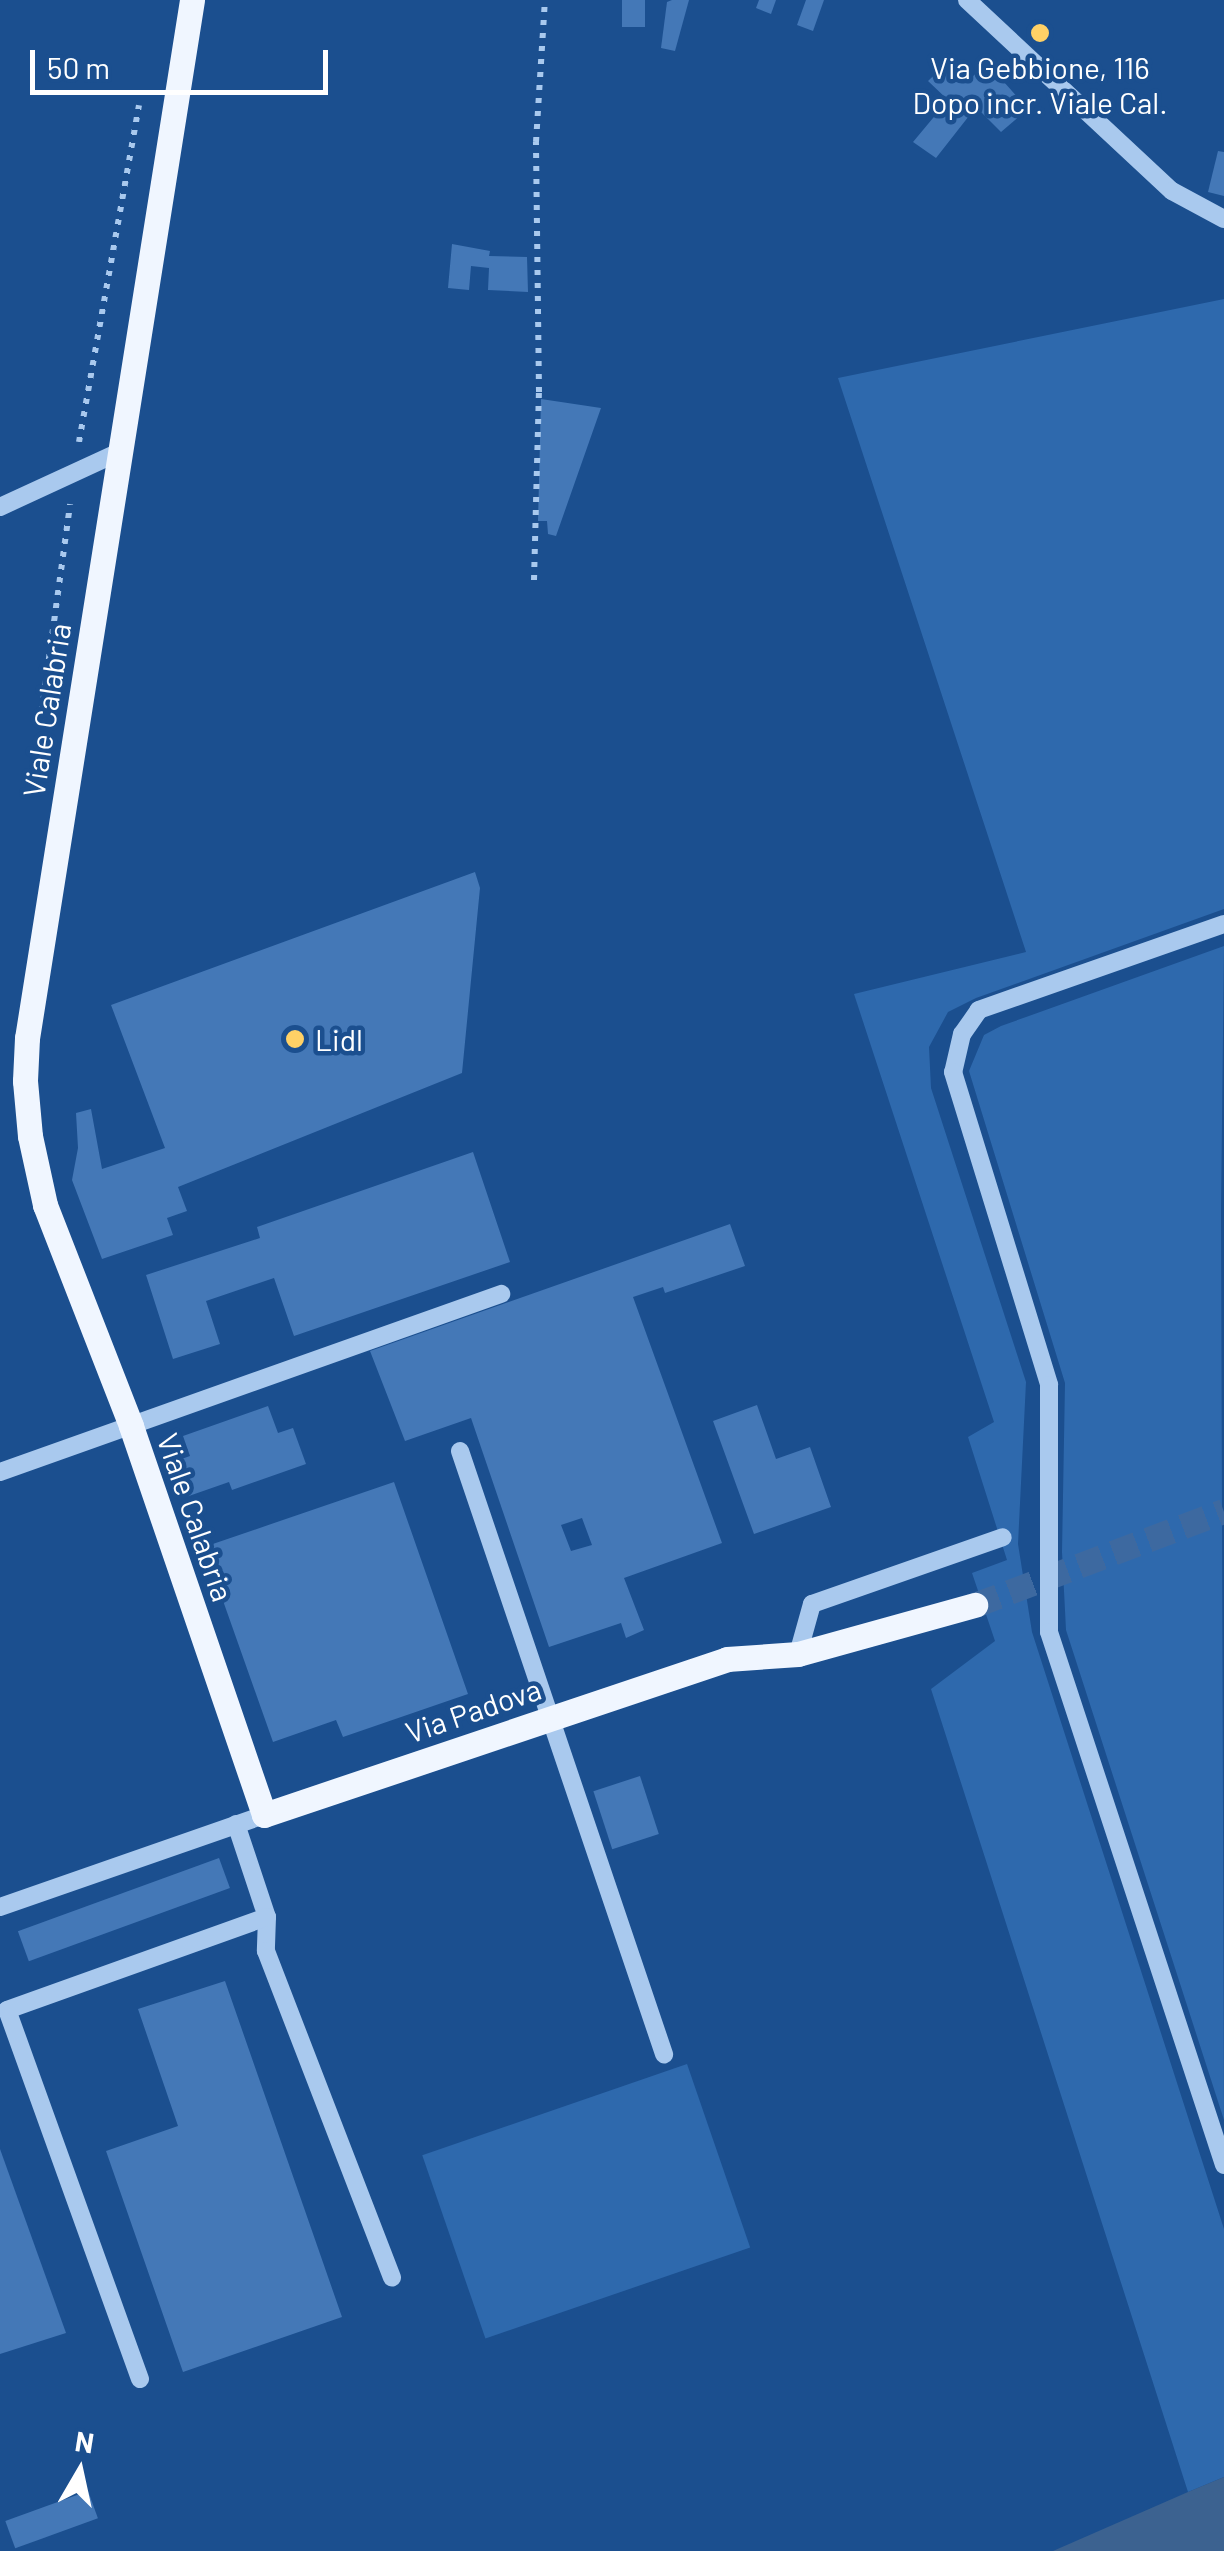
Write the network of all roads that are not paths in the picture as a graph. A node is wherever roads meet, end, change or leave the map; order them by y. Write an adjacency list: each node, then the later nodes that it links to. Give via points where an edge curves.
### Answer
1 (192, 0): 4 (main road, Viale Calabria)
2 (966, 0): 3 (street, via 1172,191)
3 (1224, 219)
4 (119, 452): 5 (street); 8 (main road, Viale Calabria, via 26,1081 46,1205)
5 (0, 508)
6 (1224, 924): 20 (street, via 980,1010 962,1034 952,1072 1048,1385 1049,1632)
7 (501, 1294): 8 (street)
8 (131, 1426): 10 (street); 15 (main road, Viale Calabria)
9 (460, 1451): 14 (street)
10 (0, 1472)
11 (1003, 1538): 13 (street, via 812,1604)
12 (975, 1604): 13 (main road, Via Padova)
13 (798, 1654): 14 (main road, Via Padova, via 728,1659)
14 (548, 1720): 15 (main road, Via Padova); 19 (street)
15 (264, 1814): 16 (street, Via Padova)
16 (236, 1824): 17 (street, Via Padova); 18 (street)
17 (0, 1907)
18 (267, 1917): 21 (street, via 266,1952); 22 (street, via 8,2010)
19 (664, 2054)
20 (1224, 2165)
21 (392, 2278)
22 (140, 2379)

